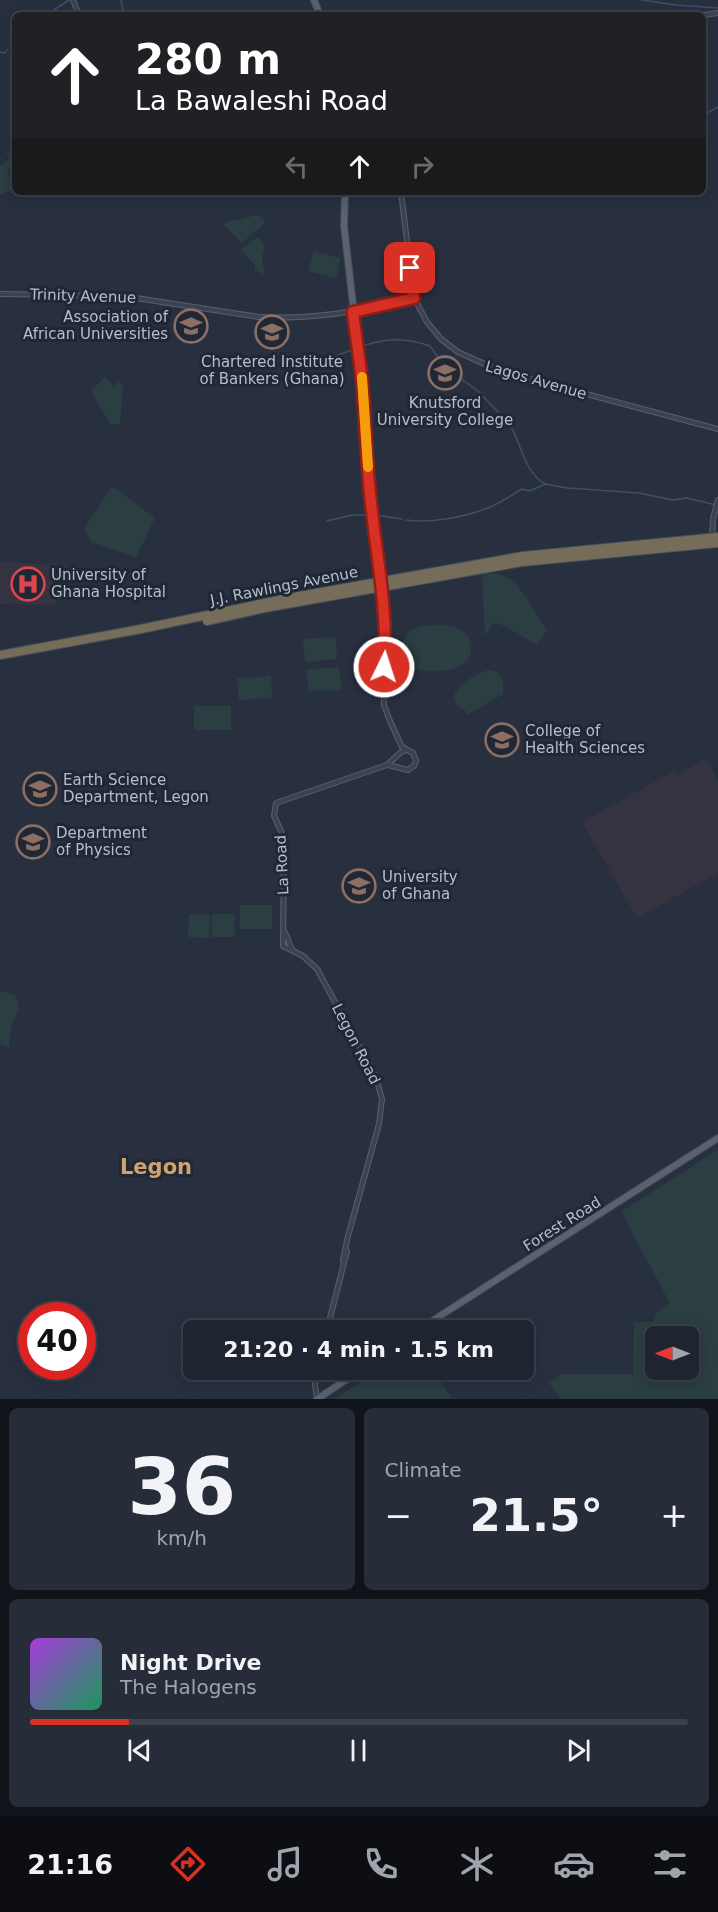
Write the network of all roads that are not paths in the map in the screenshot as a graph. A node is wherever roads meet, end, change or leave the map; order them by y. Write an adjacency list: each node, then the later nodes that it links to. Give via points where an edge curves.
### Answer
1 (345, 195): 5 (main road, via 344,226)
2 (401, 195): 4 (street, Lagos Avenue)
3 (0, 294): 5 (street, Trinity Avenue, via 123,296 282,318)
4 (414, 298): 5 (street, Trinity Avenue); 6 (street, Lagos Avenue, via 441,339 484,365)
5 (353, 312): 9 (main road)
6 (718, 429)
7 (717, 503): 8 (street)
8 (715, 540): 9 (highway, J.J. Rawlings Avenue, via 524,556)
9 (381, 583): 10 (highway, J.J. Rawlings Avenue); 11 (highway, J.J. Rawlings Avenue); 12 (street, via 386,631 384,705)
10 (0, 655)
11 (0, 660)
12 (401, 745): 13 (street); 14 (street)
13 (406, 750): 14 (street); 17 (street, via 415,755 416,764 408,770)
14 (400, 752): 15 (street)
15 (397, 757): 16 (street); 17 (street)
16 (387, 765): 17 (street); 18 (street, La Road, via 276,803 274,816 284,838)
17 (400, 768)
18 (284, 928): 19 (street, La Road); 20 (street, La Road)
19 (283, 946): 20 (street, Legon Road)
20 (292, 951): 22 (street, Legon Road, via 317,969 381,1093 379,1124)
21 (718, 1138): 23 (main road, Forest Road)
22 (329, 1320)
23 (434, 1320)
24 (318, 1380): 26 (street)
25 (345, 1380): 26 (main road)
26 (319, 1397)

